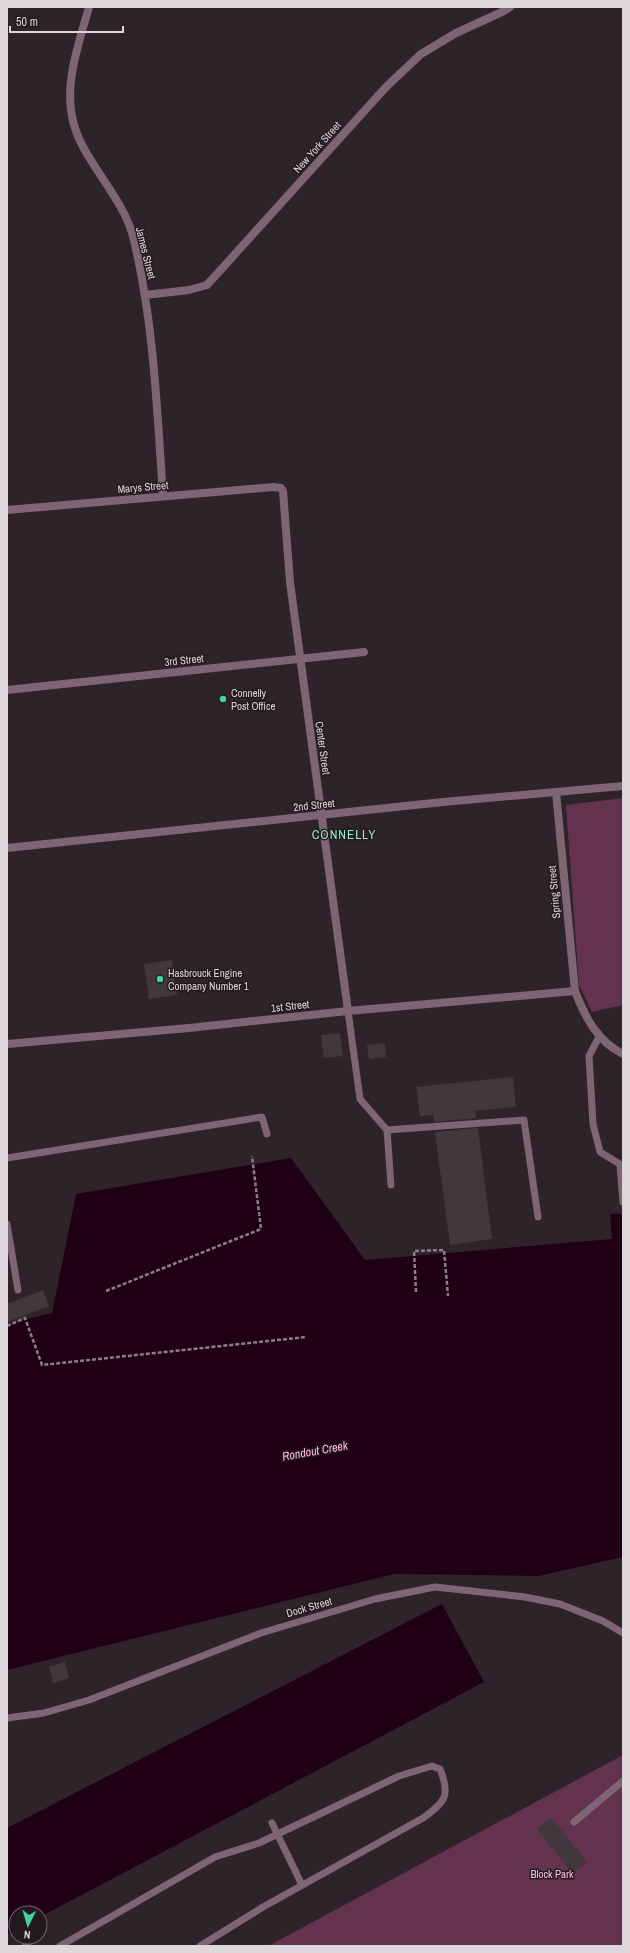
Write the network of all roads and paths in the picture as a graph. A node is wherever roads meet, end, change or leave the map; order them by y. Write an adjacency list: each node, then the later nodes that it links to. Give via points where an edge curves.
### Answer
1 (89, 7): 3 (street, James Street, via 71,74 71,112 84,149 121,206 134,238)
2 (510, 7): 3 (street, New York Street, via 456,33 421,54 386,88 207,285 189,290)
3 (145, 295): 5 (street, James Street)
4 (281, 488): 5 (street, Marys Street); 8 (street, Center Street)
5 (164, 496): 6 (street, Marys Street)
6 (7, 510)
7 (364, 652): 8 (street, 3rd Street)
8 (300, 659): 9 (street, 3rd Street); 12 (street, Center Street)
9 (7, 690)
10 (623, 786): 11 (street, 2nd Street)
11 (556, 792): 12 (street, 2nd Street); 14 (street, Spring Street)
12 (321, 815): 13 (street, 2nd Street); 15 (street, Center Street)
13 (7, 848)
14 (575, 991): 15 (street, 1st Street); 16 (street, via 584,1014)
15 (348, 1011): 17 (street, 1st Street, via 174,1030); 19 (lane, via 360,1098)
16 (599, 1037): 18 (street); 23 (lane, via 589,1056 593,1124 600,1152)
17 (7, 1044)
18 (623, 1054)
19 (387, 1130): 24 (lane); 26 (lane, via 524,1120)
20 (267, 1134): 22 (lane, via 262,1117)
21 (252, 1156): 29 (path, via 261,1228)
22 (7, 1158)
23 (621, 1165): 25 (lane)
24 (391, 1185)
25 (623, 1202)
26 (538, 1217)
27 (7, 1224): 28 (lane)
28 (18, 1290)
29 (106, 1291)
30 (416, 1292): 31 (path, via 414,1251 444,1250)
31 (448, 1296)
32 (7, 1326): 33 (path, via 25,1318 42,1365)
33 (306, 1337)
34 (623, 1633): 35 (lane, Dock Street, via 603,1621 560,1604 525,1597 435,1587 375,1600 261,1633 89,1700 44,1713)
35 (7, 1718)
36 (623, 1781): 38 (lane)
37 (272, 1822): 39 (lane)
38 (574, 1822)
39 (278, 1835): 40 (lane); 40 (lane, via 399,1776 432,1766 440,1769 445,1792 441,1805 423,1818); 41 (lane, via 215,1857)
40 (302, 1886): 42 (lane, via 262,1907)
41 (60, 1946)
42 (200, 1946)

